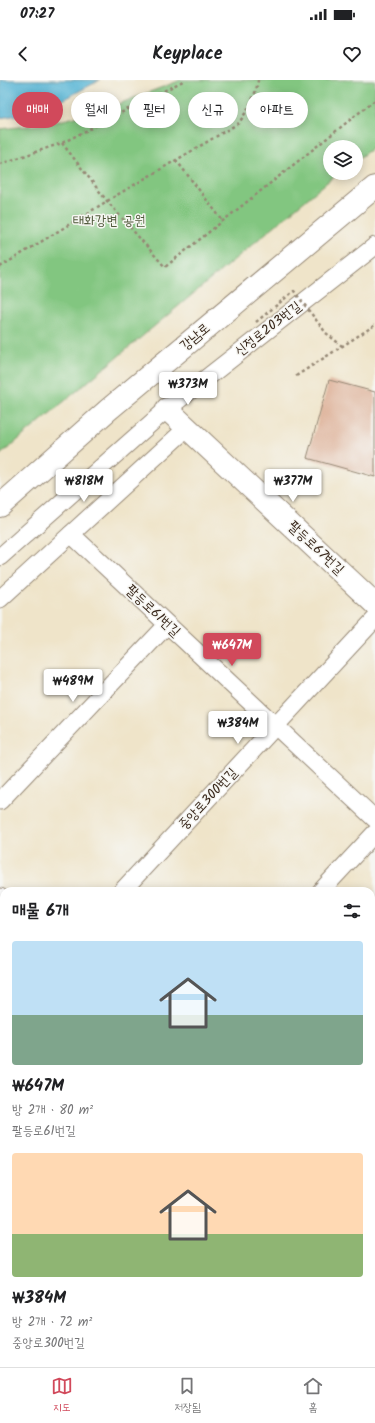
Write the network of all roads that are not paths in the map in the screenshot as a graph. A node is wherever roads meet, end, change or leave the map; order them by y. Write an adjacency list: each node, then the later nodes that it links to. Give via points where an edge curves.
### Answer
1 (375, 188): 5 (main road, 강남로, via 108,410)
2 (375, 246): 3 (street, 신정로203번길)
3 (167, 409): 4 (main road, 팔등로67번길); 7 (street, 신정로203번길)
4 (188, 428): 6 (street); 9 (main road, 팔등로67번길)
5 (0, 506)
6 (72, 534): 8 (street); 11 (street, 팔등로61번길)
7 (0, 557)
8 (0, 599)
9 (375, 604)
10 (375, 619): 12 (street, 중앙로300번길)
11 (167, 625): 12 (street, 팔등로61번길); 13 (street)
12 (275, 727): 14 (street, 팔등로61번길); 16 (street, 중앙로300번길)
13 (0, 801)
14 (375, 819)
15 (375, 833): 17 (street)
16 (126, 887)
17 (325, 887)

